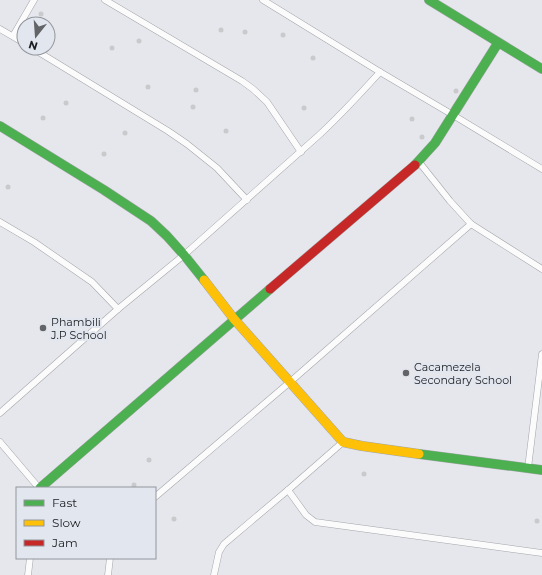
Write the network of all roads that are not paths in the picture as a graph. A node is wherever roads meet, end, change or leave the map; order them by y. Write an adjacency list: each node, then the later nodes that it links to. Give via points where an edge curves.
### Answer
1 (34, 0): 6 (street)
2 (105, 0): 14 (street, via 253,89 267,102)
3 (263, 0): 11 (street)
4 (429, 0): 8 (street)
5 (0, 29): 6 (street)
6 (12, 36): 7 (street)
7 (16, 38)
8 (498, 43): 10 (street); 12 (street)
9 (45, 56): 17 (street, via 187,144 217,168)
10 (542, 69)
11 (380, 72): 12 (street); 14 (street, via 354,102)
12 (453, 115): 15 (street, via 435,143); 16 (street)
13 (0, 126): 20 (street, via 150,221)
14 (301, 152): 17 (street)
15 (418, 162): 19 (street); 23 (street)
16 (542, 169)
17 (247, 200): 20 (street)
18 (0, 222): 22 (street, via 92,282)
19 (471, 224): 21 (street); 25 (street)
20 (184, 256): 22 (street); 23 (street)
21 (542, 269)
22 (118, 309): 26 (street)
23 (234, 319): 25 (street); 32 (street)
24 (542, 354): 29 (street)
25 (290, 382): 28 (street); 34 (street)
26 (0, 413)
27 (0, 442): 31 (street)
28 (343, 442): 29 (street); 33 (street)
29 (528, 468): 30 (street)
30 (542, 470)
31 (39, 487)
32 (41, 487)
33 (288, 490): 35 (street, via 306,515 315,522); 40 (street, via 224,544 219,552)
34 (156, 496)
35 (542, 554)
36 (30, 559): 38 (street)
37 (110, 559): 39 (street)
38 (28, 575)
39 (108, 575)
40 (214, 575)

